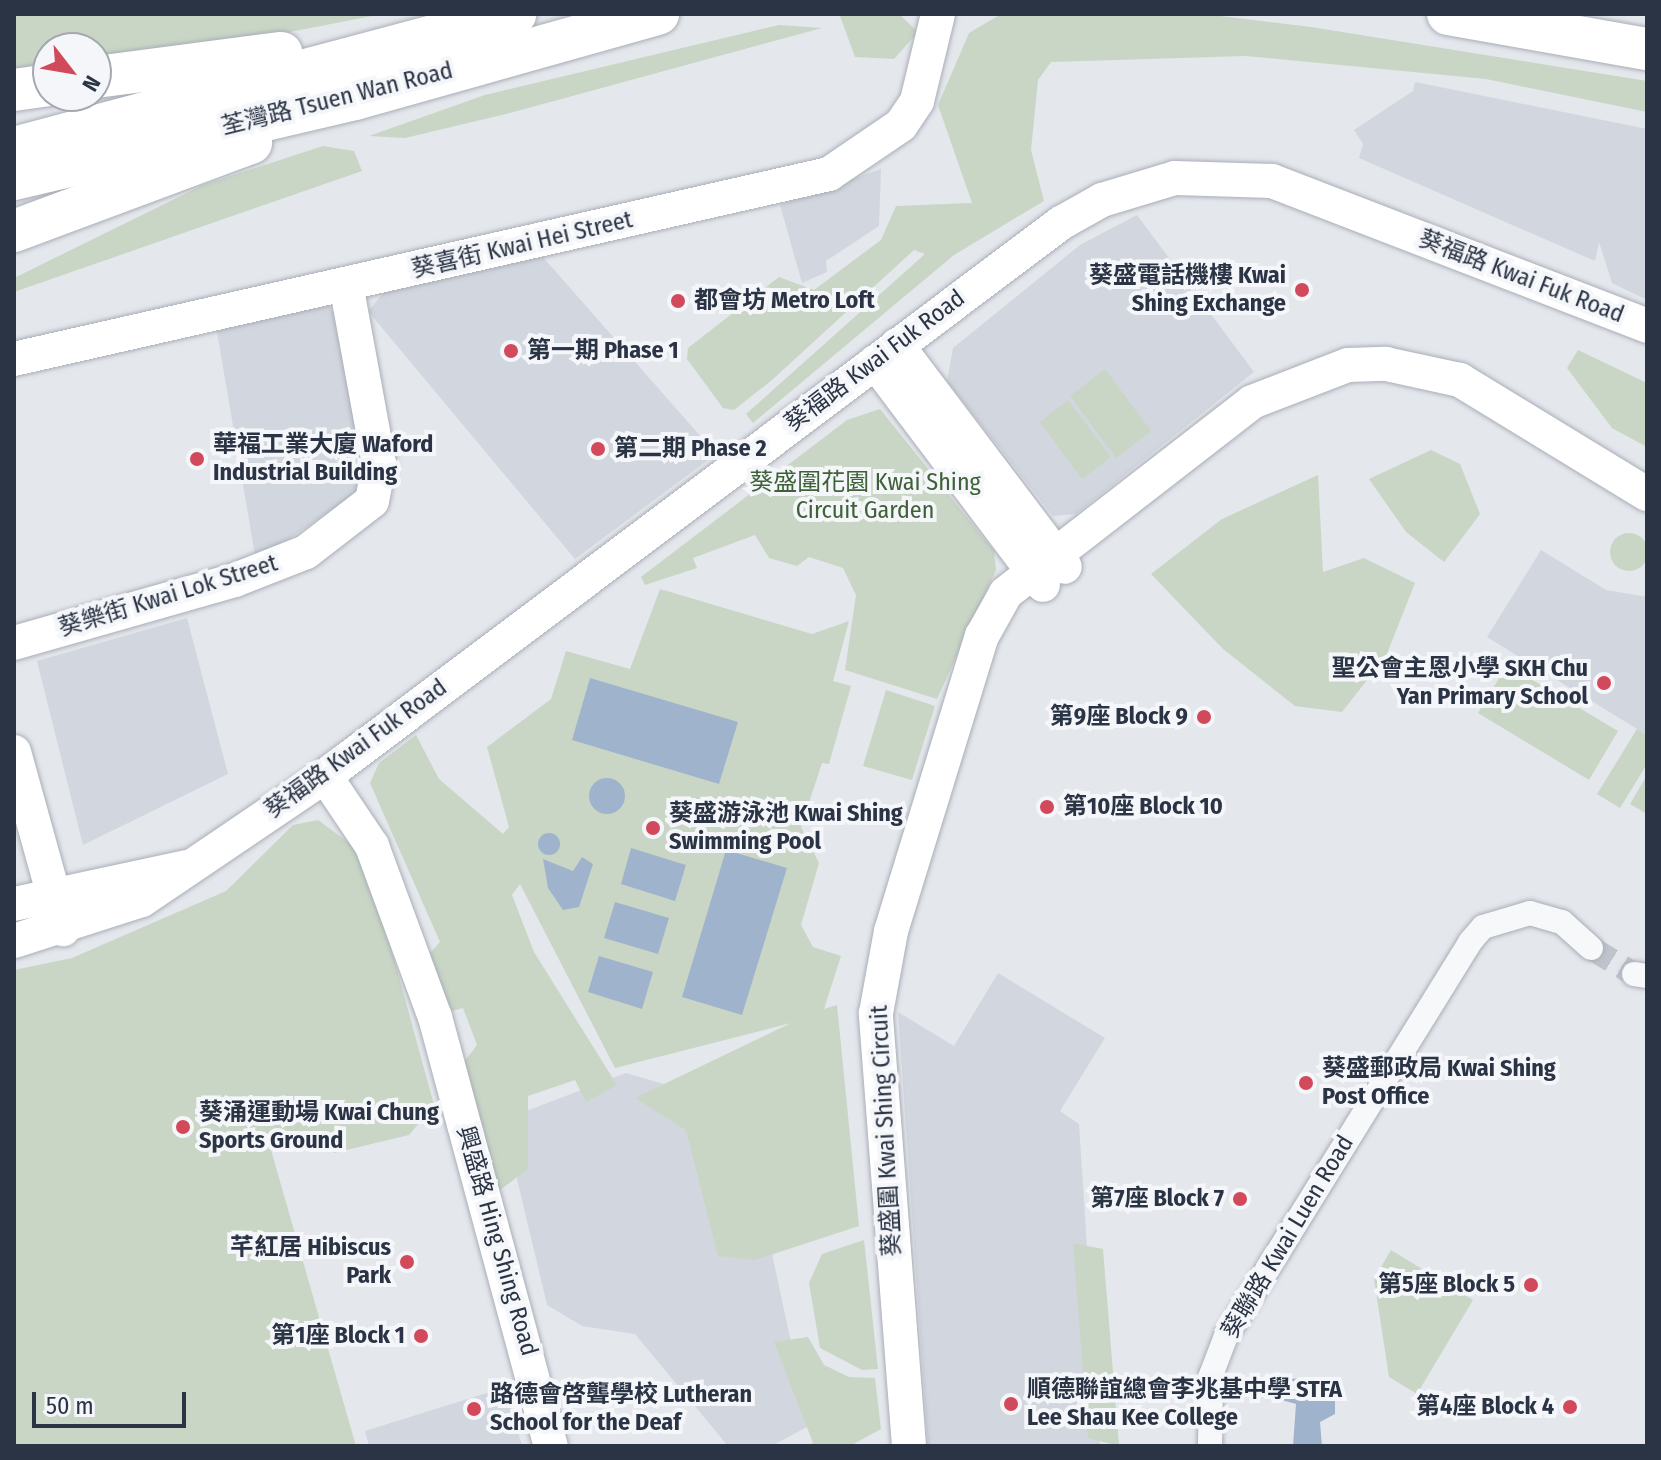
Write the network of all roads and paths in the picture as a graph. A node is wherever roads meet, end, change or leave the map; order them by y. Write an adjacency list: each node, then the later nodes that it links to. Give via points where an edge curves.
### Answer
1 (515, 14): 5 (highway, 荃灣路 Tsuen Wan Road)
2 (658, 14): 8 (highway, 荃灣路 Tsuen Wan Road)
3 (938, 14): 12 (street, 葵喜街 Kwai Hei Street, via 917,101 901,125 829,174)
4 (1448, 14): 6 (highway)
5 (371, 49): 7 (highway, via 323,48); 9 (highway, 荃灣路 Tsuen Wan Road)
6 (1647, 49)
7 (112, 75)
8 (355, 99): 10 (highway, 荃灣路 Tsuen Wan Road); 11 (highway)
9 (14, 148)
10 (14, 179)
11 (14, 231)
12 (346, 284): 15 (street, 葵喜街 Kwai Hei Street); 18 (street, 葵樂街 Kwai Lok Street, via 379,464 372,501 306,552 235,580)
13 (1647, 326): 14 (street, 葵福路 Kwai Fuk Road, via 1330,201 1229,175 1175,178 1102,200)
14 (886, 353): 17 (street); 20 (street, 葵福路 Kwai Fuk Road)
15 (14, 359)
16 (1647, 494): 17 (street, 葵盛圍 Kwai Shing Circuit, via 1460,380 1386,364 1312,373 1272,390)
17 (1048, 568): 28 (street, 葵盛圍 Kwai Shing Circuit, via 1006,593 982,636 971,686 891,931 876,1013)
18 (14, 643)
19 (14, 752): 22 (street)
20 (325, 776): 21 (street, 葵福路 Kwai Fuk Road); 27 (street, 興盛路 Hing Shing Road, via 372,846 435,1017)
21 (186, 867): 22 (street, 葵福路 Kwai Fuk Road); 24 (street, 葵福路 Kwai Fuk Road, via 142,900)
22 (53, 894): 23 (street, 葵福路 Kwai Fuk Road); 24 (street)
23 (14, 904)
24 (63, 929): 26 (street, 葵福路 Kwai Fuk Road)
25 (1590, 939): 29 (street, 葵聯路 Kwai Luen Road, via 1530,913 1483,927 1470,942 1226,1336 1211,1375)
26 (14, 941)
27 (551, 1446)
28 (909, 1446)
29 (1210, 1446)

